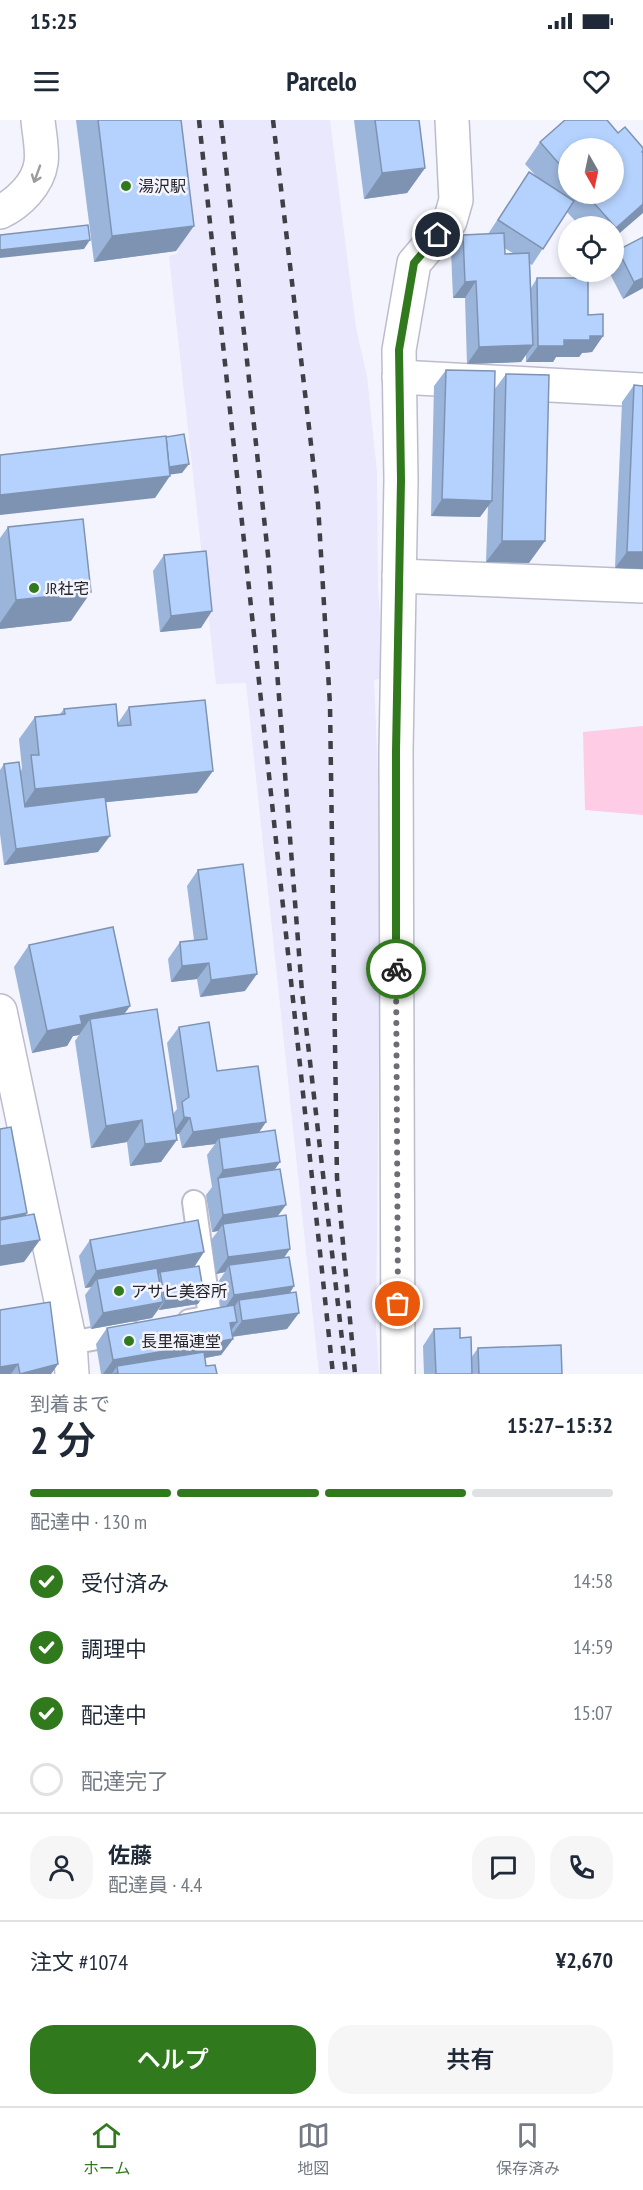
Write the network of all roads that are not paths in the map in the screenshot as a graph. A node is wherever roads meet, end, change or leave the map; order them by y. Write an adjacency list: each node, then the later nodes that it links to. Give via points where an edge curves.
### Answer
1 (38, 120): 3 (street, one-way to 3, via 42,162 34,183)
2 (452, 120): 4 (street, via 456,200 450,221 414,263 399,350)
3 (0, 212)
4 (399, 377): 5 (street); 6 (street)
5 (643, 390)
6 (399, 576): 7 (street); 11 (street)
7 (643, 586)
8 (0, 1011): 10 (street)
9 (194, 1202): 10 (lane, via 210,1317 157,1327)
10 (71, 1359)
11 (398, 1374)

